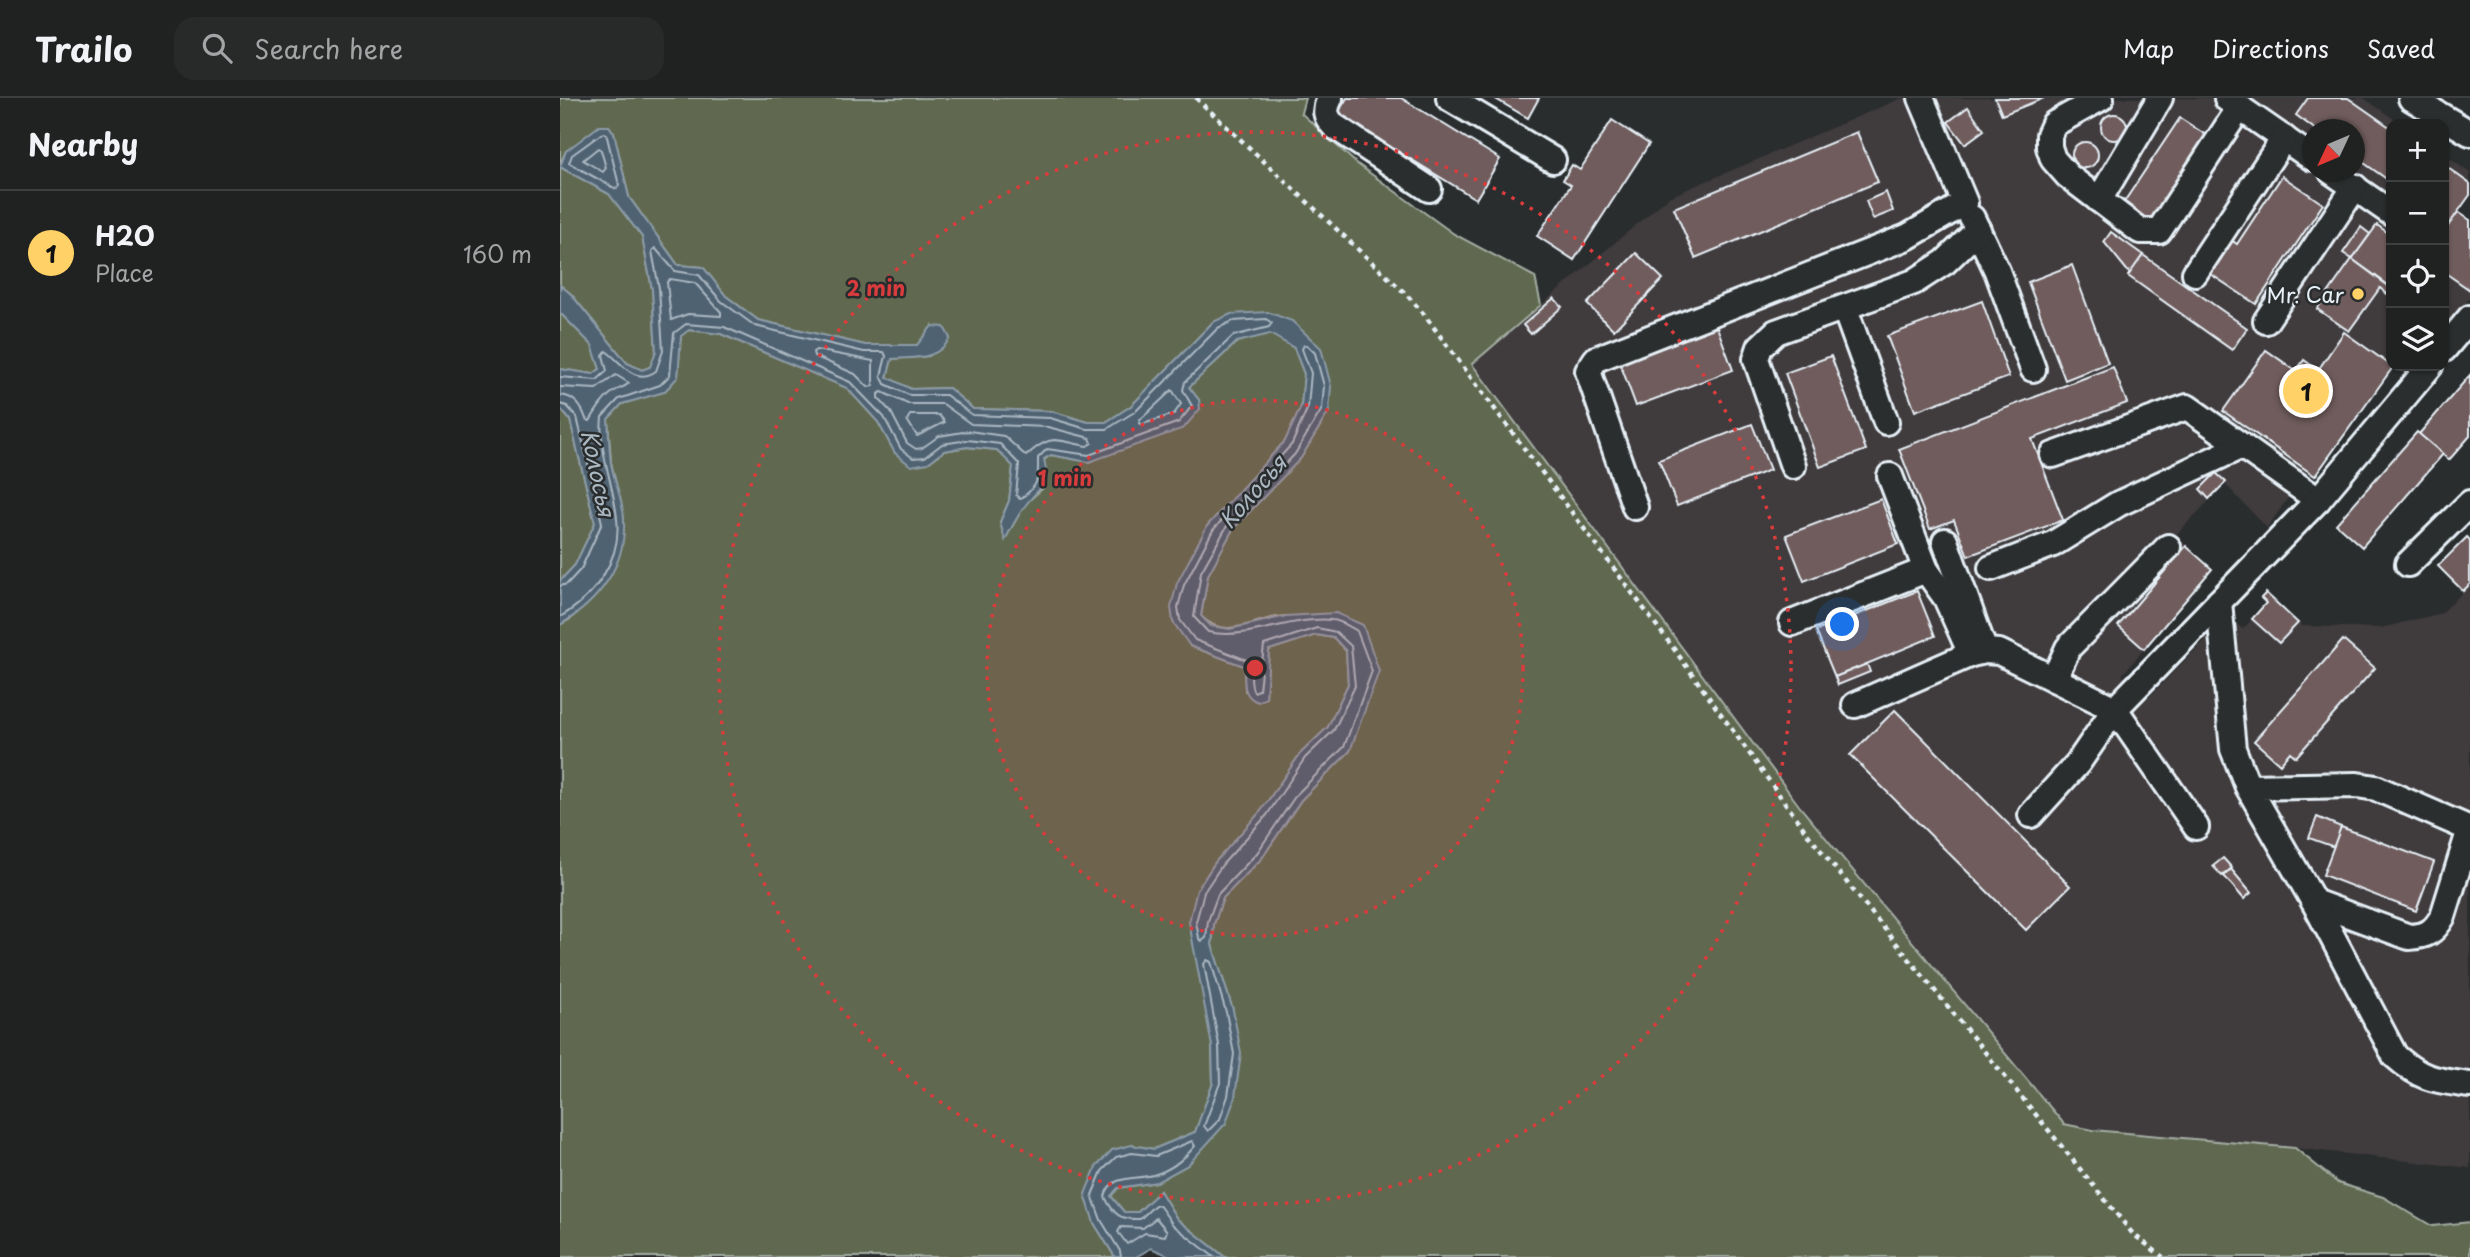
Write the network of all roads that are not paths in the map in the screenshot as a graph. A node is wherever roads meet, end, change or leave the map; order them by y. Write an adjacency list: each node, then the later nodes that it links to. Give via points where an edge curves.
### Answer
1 (1330, 98): 14 (street, via 1326,115 1334,126)
2 (1449, 98): 11 (street)
3 (1921, 98): 16 (street)
4 (2101, 98): 15 (street, via 2054,124 2049,135 2053,159)
5 (2160, 98): 15 (street)
6 (2411, 98): 8 (street)
7 (2229, 100): 9 (street); 15 (street, via 2159,231 2140,231)
8 (2470, 133)
9 (2284, 138): 10 (street); 19 (street)
10 (2302, 151)
11 (1553, 160)
12 (2347, 182): 13 (street)
13 (2355, 187): 17 (street); 22 (street)
14 (1429, 188)
15 (2099, 200)
16 (1965, 204): 18 (street); 33 (street, via 1907,237 1595,359 1588,371)
17 (2386, 209)
18 (1978, 230): 20 (street, via 1945,262 1914,282); 24 (street)
19 (2195, 273)
20 (1845, 309): 26 (street); 29 (street, via 1776,332 1760,347 1756,359)
21 (2470, 318): 23 (street)
22 (2266, 321)
23 (2449, 343)
24 (2033, 369)
25 (2426, 371): 31 (street)
26 (1886, 422)
27 (2242, 446): 28 (street, via 2187,407); 31 (street); 37 (street, via 2118,505 2053,544)
28 (2053, 455)
29 (1793, 466)
30 (1890, 476): 38 (street)
31 (2318, 500): 39 (street)
32 (2470, 503): 36 (street)
33 (1635, 507)
34 (1945, 541): 41 (street)
35 (2168, 547): 42 (street, via 2068,648)
36 (2408, 564)
37 (1991, 568)
38 (1926, 570): 40 (street); 41 (street)
39 (2219, 602): 44 (street); 45 (street, via 2233,749)
40 (1792, 623)
41 (1978, 653): 42 (street, via 1999,652); 43 (street)
42 (2054, 679): 44 (street)
43 (1855, 705)
44 (2115, 709): 46 (street, via 2078,763); 47 (street)
45 (2248, 788): 48 (street); 48 (street, via 2376,788 2470,829 2443,916 2435,930 2422,937 2409,937)
46 (2031, 815)
47 (2196, 827)
48 (2314, 902): 49 (street, via 2395,1056 2427,1079)
49 (2470, 1085)

